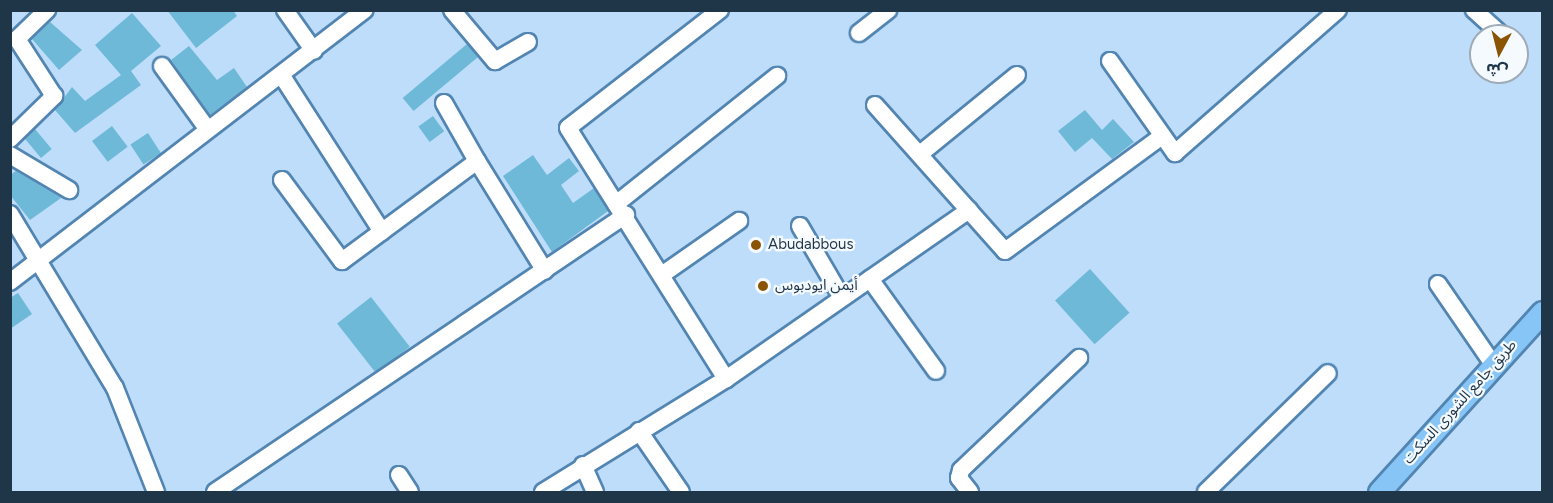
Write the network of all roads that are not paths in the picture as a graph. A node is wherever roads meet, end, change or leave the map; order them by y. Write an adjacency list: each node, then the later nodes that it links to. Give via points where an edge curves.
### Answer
1 (47, 10): 22 (street, via 17,39 54,96)
2 (285, 10): 12 (street)
3 (365, 10): 12 (street)
4 (452, 10): 11 (street, via 495,61)
5 (720, 10): 28 (street, via 568,128)
6 (888, 10): 10 (street)
7 (1474, 10): 9 (street)
8 (1334, 12): 21 (street, via 1177,152)
9 (1490, 24)
10 (859, 33)
11 (528, 42)
12 (314, 51): 16 (street)
13 (1110, 61): 21 (street)
14 (162, 66): 20 (street)
15 (1017, 75): 23 (street)
16 (282, 76): 20 (street); 33 (street)
17 (777, 76): 28 (street)
18 (444, 103): 25 (street)
19 (875, 105): 23 (street)
20 (206, 127): 34 (street)
21 (1162, 136): 29 (street, via 1011,251)
22 (10, 139)
23 (920, 154): 29 (street)
24 (10, 156): 27 (street)
25 (477, 161): 33 (street); 35 (street)
26 (282, 180): 33 (street, via 342,261)
27 (69, 190)
28 (621, 209): 35 (street); 36 (street)
29 (969, 210): 37 (street)
30 (10, 214): 34 (street)
31 (739, 221): 36 (street)
32 (800, 226): 40 (street)
33 (382, 232)
34 (44, 261): 38 (street); 50 (street, via 115,388)
35 (545, 271): 51 (street)
36 (663, 274): 46 (street)
37 (870, 279): 40 (street); 44 (street)
38 (10, 282)
39 (1437, 284): 43 (street)
40 (842, 298): 46 (street)
41 (1542, 312): 43 (main road, طريق جامع الشورى السكت)
42 (1078, 358): 56 (street, via 962,470 959,478)
43 (1493, 364): 58 (main road, طريق جامع الشورى السكت)
44 (936, 371)
45 (1328, 373): 57 (street)
46 (726, 379): 47 (street)
47 (639, 432): 48 (street); 55 (street)
48 (583, 465): 53 (street); 54 (street)
49 (399, 475): 52 (street)
50 (156, 492)
51 (215, 492)
52 (410, 492)
53 (543, 492)
54 (596, 492)
55 (681, 492)
56 (970, 492)
57 (1206, 492)
58 (1378, 492)

